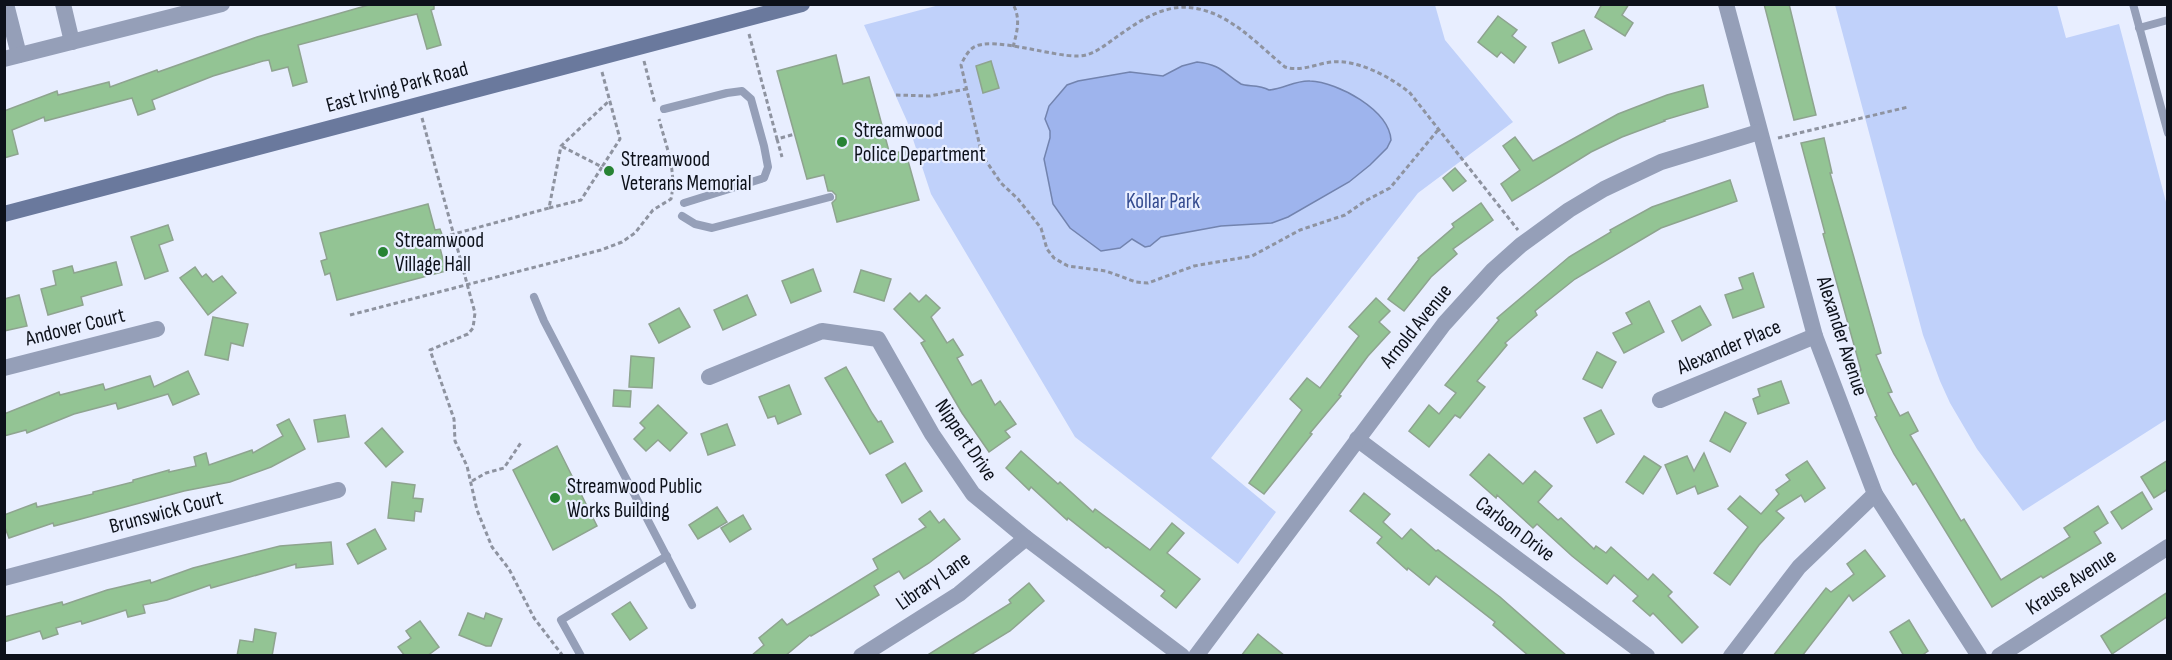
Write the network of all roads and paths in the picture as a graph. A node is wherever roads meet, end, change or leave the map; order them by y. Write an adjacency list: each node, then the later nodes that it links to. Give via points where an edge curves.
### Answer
1 (6, 4): 14 (street)
2 (63, 4): 11 (street)
3 (222, 4): 11 (street)
4 (802, 4): 8 (main road, East Irving Park Road)
5 (1013, 4): 13 (path, via 1018,13)
6 (1726, 4): 25 (street, Alexander Avenue)
7 (2133, 4): 10 (lane)
8 (745, 19): 12 (main road, East Irving Park Road); 26 (path)
9 (2168, 20): 10 (lane)
10 (2139, 28): 23 (lane)
11 (72, 42): 14 (street)
12 (640, 46): 15 (main road, East Irving Park Road); 38 (path, via 673,169 672,199 653,210 635,234 622,242)
13 (1013, 47): 16 (path, via 991,43 975,47 961,65); 22 (path, via 1058,55 1090,55 1150,16 1180,7 1196,8 1236,26 1285,67 1347,62 1381,75 1410,93)
14 (12, 57)
15 (598, 57): 18 (path); 19 (main road, East Irving Park Road)
16 (966, 89): 17 (path, via 930,96); 22 (path, via 982,155 1041,228 1054,258 1068,266 1106,271 1136,282 1148,283 1194,266 1252,256 1300,230 1345,215 1390,188)
17 (896, 95)
18 (610, 100): 27 (path); 29 (path, via 620,139)
19 (418, 105): 33 (main road, East Irving Park Road); 35 (path)
20 (1908, 106): 25 (path)
21 (664, 109): 31 (lane, via 742,91 751,99 764,146 768,167 764,178)
22 (1438, 130): 37 (path)
23 (2168, 133)
24 (795, 134): 26 (path)
25 (1760, 137): 37 (street, Arnold Avenue, via 1661,162 1634,174 1569,210); 42 (street, Alexander Avenue)
26 (777, 139): 28 (path)
27 (561, 146): 29 (path); 32 (path)
28 (782, 157)
29 (602, 167): 32 (path, via 581,200)
30 (830, 197): 34 (lane, via 712,228)
31 (684, 202)
32 (549, 208): 35 (path)
33 (4, 214)
34 (682, 216)
35 (453, 234): 36 (path); 38 (path)
36 (443, 237)
37 (1527, 241): 46 (street, Arnold Avenue, via 1493,270 1444,324)
38 (467, 284): 40 (path); 48 (path, via 475,313 473,328 468,334 430,350 454,419 455,441)
39 (534, 297): 53 (lane)
40 (350, 315)
41 (157, 329): 43 (street, Andover Court)
42 (1815, 336): 45 (street, Alexander Place); 50 (street, Alexander Avenue)
43 (4, 368)
44 (709, 377): 51 (street, Nippert Drive, via 822,332 878,339 932,434 973,494)
45 (1660, 400)
46 (1357, 438): 60 (street, Arnold Avenue); 61 (street, Carlson Drive)
47 (522, 441): 48 (path, via 504,468)
48 (472, 481): 56 (path, via 477,510 492,547 509,569 534,618)
49 (338, 490): 54 (street, Brunswick Court)
50 (1875, 494): 62 (street, via 1799,567); 63 (street, Alexander Avenue)
51 (1026, 538): 58 (street, Library Lane, via 960,594); 59 (street, Nippert Drive)
52 (2168, 547): 64 (street, Krause Avenue)
53 (667, 556): 55 (lane); 57 (lane, via 561,620)
54 (4, 578)
55 (692, 605)
56 (563, 656)
57 (581, 656)
58 (861, 656)
59 (1182, 656)
60 (1196, 656)
61 (1647, 656)
62 (1731, 656)
63 (1979, 656)
64 (1999, 656)

